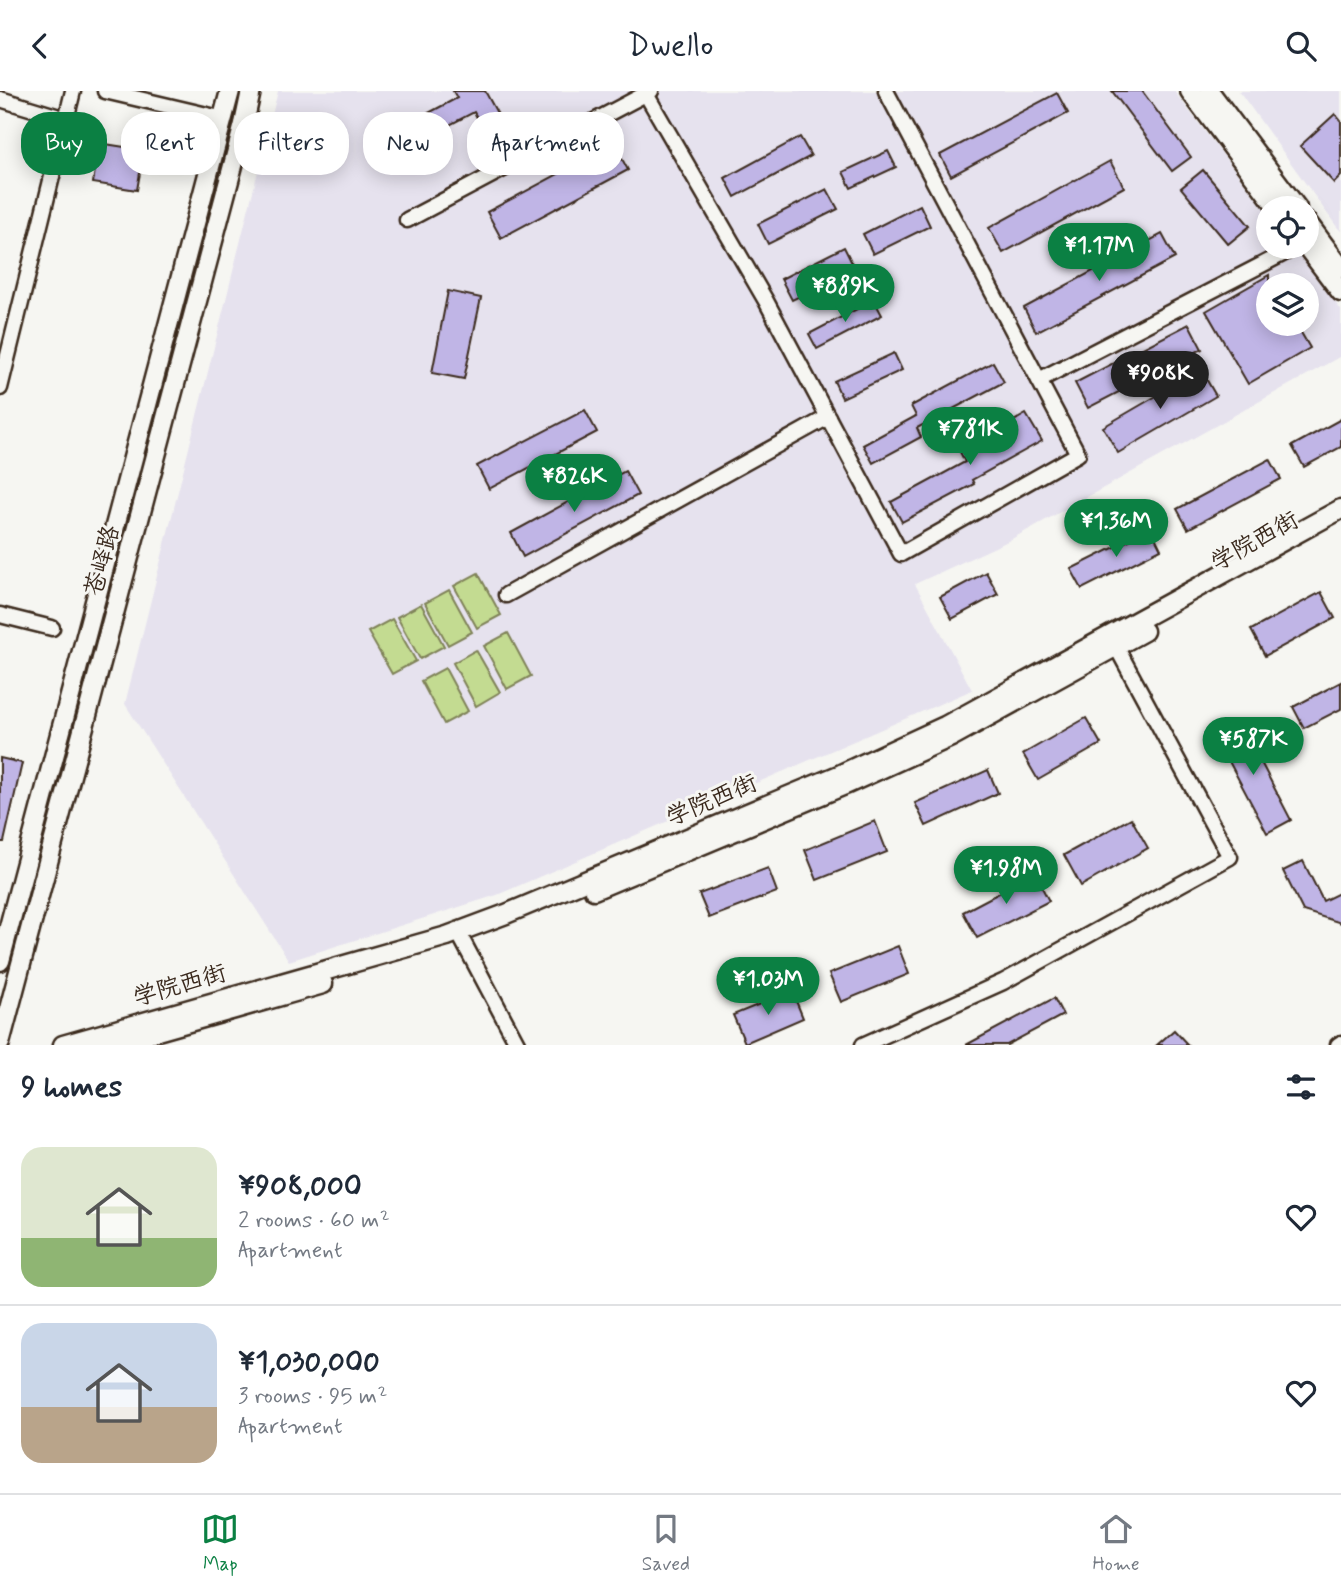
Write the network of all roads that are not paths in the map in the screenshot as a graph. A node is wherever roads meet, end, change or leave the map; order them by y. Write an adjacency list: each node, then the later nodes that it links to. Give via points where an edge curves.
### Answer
1 (73, 91): 11 (street)
2 (105, 91): 12 (street)
3 (230, 91): 12 (main road, 苍峄路)
4 (251, 91): 33 (main road, 苍峄路)
5 (886, 91): 22 (street)
6 (1190, 91): 14 (main road)
7 (1209, 91): 15 (main road)
8 (648, 92): 16 (street); 24 (street)
9 (0, 99): 10 (street)
10 (43, 112)
11 (68, 112)
12 (224, 119): 32 (main road, 苍峄路)
13 (52, 175): 23 (street)
14 (1269, 196)
15 (1288, 196)
16 (407, 221)
17 (1319, 246): 20 (main road)
18 (1319, 253): 21 (main road)
19 (1273, 259): 22 (street)
20 (1341, 268)
21 (1341, 292)
22 (1039, 380): 24 (street, via 1078,454 901,554)
23 (0, 388)
24 (828, 417): 27 (street)
25 (1341, 509): 30 (main road, 学院西街)
26 (1341, 522): 30 (main road, 学院西街)
27 (506, 595)
28 (0, 615): 29 (street)
29 (52, 628)
30 (1113, 641): 31 (main road, 学院西街, via 951,737 857,780 522,920); 37 (street, via 1230,857 1003,982)
31 (461, 937): 34 (main road, 学院西街); 35 (main road, 学院西街, via 437,951); 36 (street)
32 (0, 961)
33 (0, 1043)
34 (63, 1045)
35 (108, 1045)
36 (518, 1045)
37 (863, 1045)

